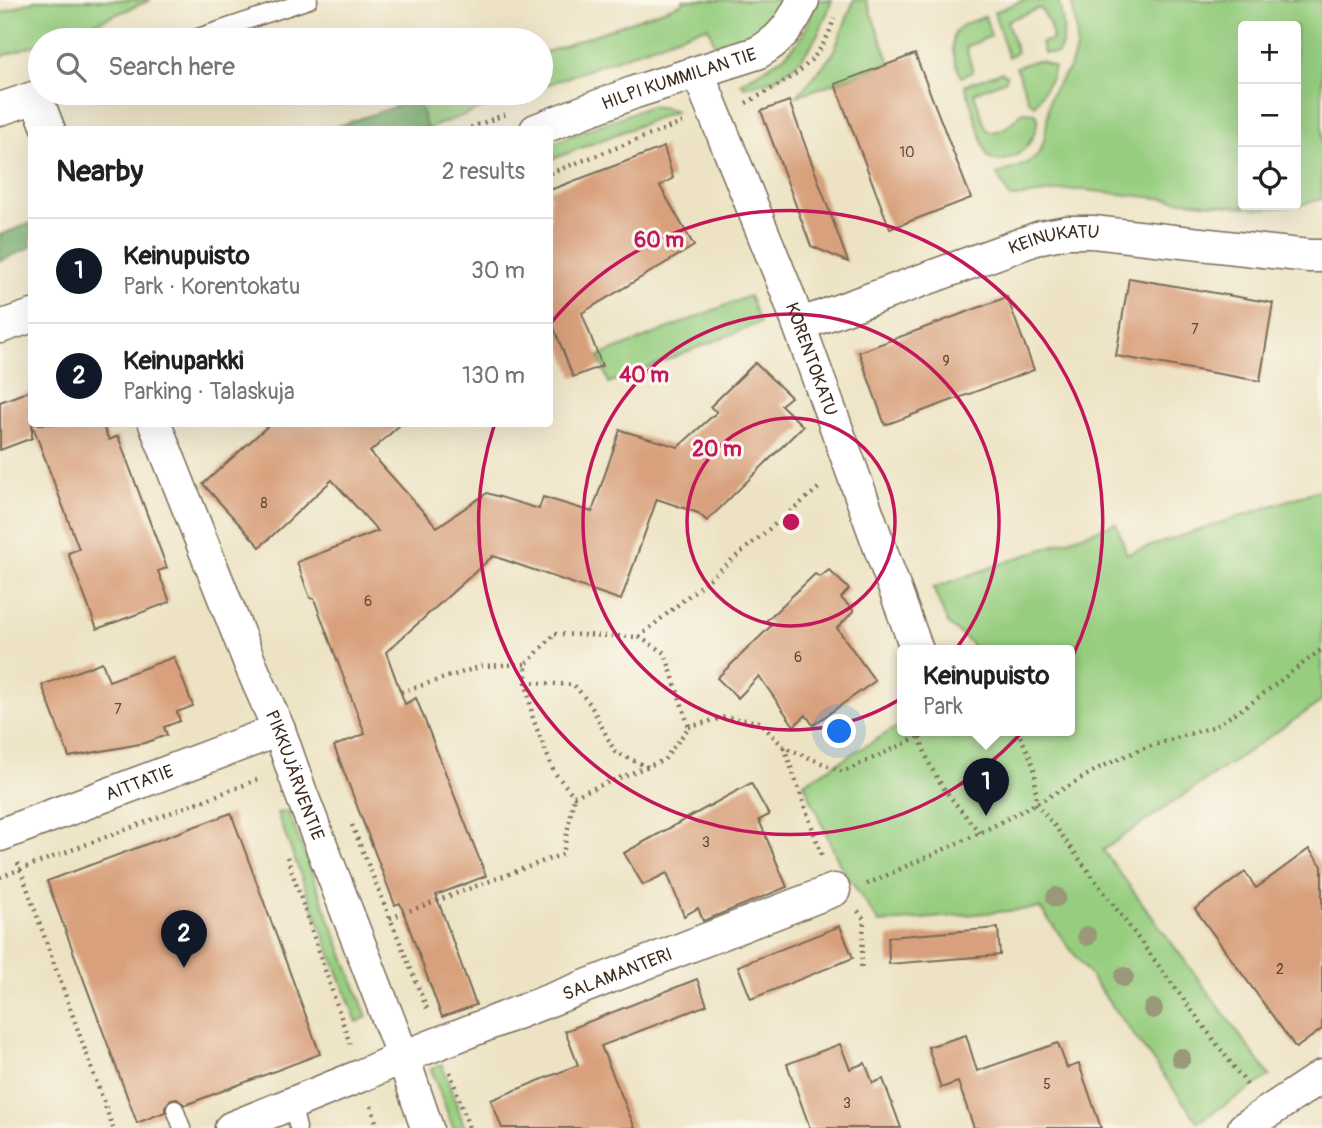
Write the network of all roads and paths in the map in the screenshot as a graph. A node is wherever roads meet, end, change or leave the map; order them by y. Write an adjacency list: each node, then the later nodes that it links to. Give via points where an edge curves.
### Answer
1 (309, 0): 3 (lane)
2 (803, 0): 4 (street, HILPI KUMMILAN TIE, via 784,33 767,48)
3 (225, 28)
4 (698, 73): 10 (street, HILPI KUMMILAN TIE); 14 (street, KORENTOKATU)
5 (28, 100): 7 (street)
6 (44, 105): 9 (street)
7 (0, 109)
8 (686, 121): 11 (path)
9 (48, 126)
10 (546, 126)
11 (553, 172)
12 (1322, 256): 14 (street, KEINUKATU, via 1067,232 1041,237)
13 (28, 317): 15 (street)
14 (799, 325): 17 (street, KORENTOKATU)
15 (0, 327)
16 (156, 427): 25 (street, PIKKUJÄRVENTIE)
17 (849, 461): 18 (path); 19 (street, KORENTOKATU)
18 (639, 637): 21 (path, via 555,635); 24 (path, via 665,653)
19 (915, 645)
20 (1322, 649): 33 (path, via 1214,726 1140,749)
21 (526, 664): 22 (path); 23 (path, via 482,666)
22 (526, 682): 30 (path, via 574,685 590,704 615,752); 32 (path, via 533,719 554,772)
23 (401, 692)
24 (689, 727): 29 (path, via 725,717 759,722); 30 (path, via 664,760)
25 (279, 730): 35 (street, AITTATIE); 39 (street, PIKKUJÄRVENTIE)
26 (915, 736): 29 (path, via 843,772)
27 (921, 736): 34 (path, via 941,786)
28 (1020, 736): 33 (path, via 1035,772)
29 (785, 747): 38 (path)
30 (648, 768): 32 (path)
31 (260, 779): 36 (path)
32 (574, 796): 39 (path, via 564,854)
33 (1036, 804): 34 (path); 43 (path)
34 (980, 832): 38 (path)
35 (4, 834): 36 (path)
36 (20, 870): 37 (path); 46 (path)
37 (0, 877)
38 (841, 892): 40 (path, via 864,919); 41 (street, SALAMANTERI)
39 (355, 933): 41 (street, PIKKUJÄRVENTIE)
40 (860, 971)
41 (403, 1057): 45 (street, SALAMANTERI); 49 (street, PIKKUJÄRVENTIE)
42 (1322, 1076): 50 (street)
43 (1255, 1095)
44 (174, 1109): 47 (lane)
45 (295, 1116): 48 (street, SALAMANTERI)
46 (113, 1128)
47 (182, 1128)
48 (231, 1128)
49 (427, 1128)
50 (1244, 1128)

